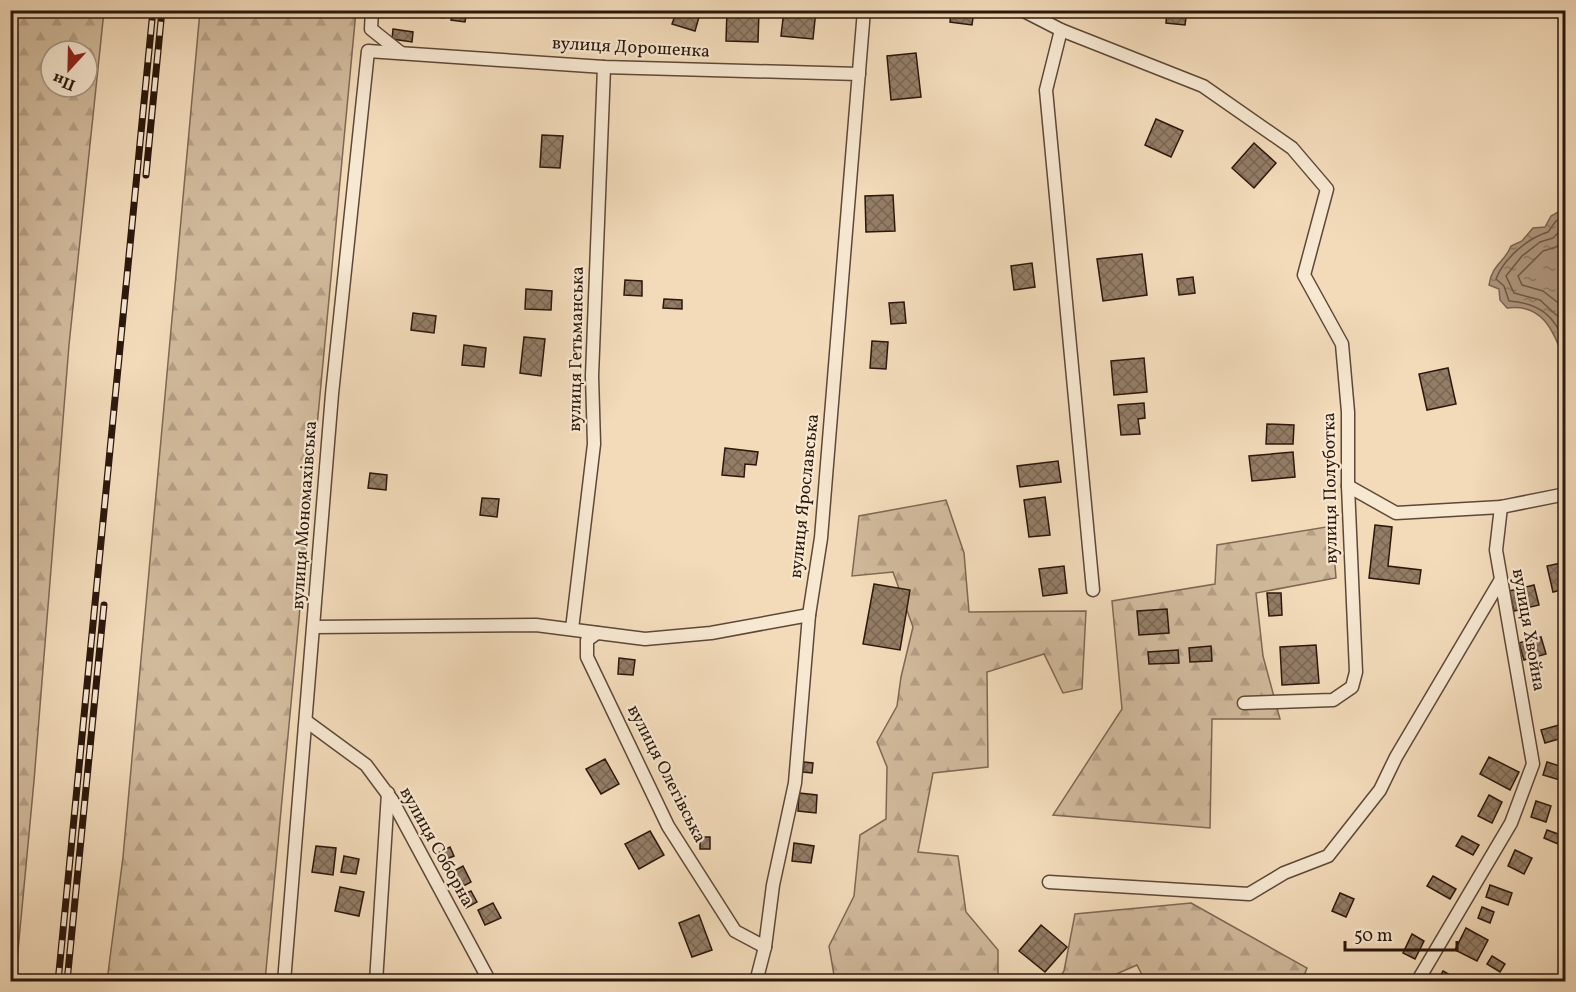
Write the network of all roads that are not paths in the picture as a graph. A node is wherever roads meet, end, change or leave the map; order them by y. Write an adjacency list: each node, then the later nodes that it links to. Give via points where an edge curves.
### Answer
1 (372, 10): 6 (street, via 371,29)
2 (864, 10): 8 (street, вулиця Ярославська)
3 (1022, 10): 4 (street)
4 (1061, 30): 9 (street, вулиця Полуботка, via 1203,86 1292,148 1328,189 1304,275 1342,344 1348,412); 13 (street, via 1046,90)
5 (368, 51): 6 (street, вулиця Дорошенка); 15 (street, вулиця Мономахівська, via 332,394)
6 (401, 53): 7 (street, вулиця Дорошенка)
7 (604, 67): 8 (street, вулиця Дорошенка); 16 (street, вулиця Гетьманська, via 592,376 594,444)
8 (859, 74): 14 (street, вулиця Ярославська, via 821,538)
9 (1348, 486): 11 (street, via 1396,513); 18 (street, вулиця Полуботка, via 1356,672 1352,687 1333,700)
10 (1566, 494): 11 (street)
11 (1501, 507): 12 (street, вулиця Хвойна, via 1496,550)
12 (1500, 581): 21 (street, via 1380,790 1328,856 1284,873 1249,894); 27 (street, вулиця Хвойна, via 1533,764 1511,823)
13 (1093, 590)
14 (809, 615): 17 (street, via 711,633 656,638); 22 (street, вулиця Ярославська, via 795,783 773,885)
15 (314, 627): 16 (street, via 536,625); 19 (street, вулиця Мономахівська)
16 (572, 629): 17 (street)
17 (597, 633): 22 (street, вулиця Олегівська, via 587,640 587,657 668,826 735,931)
18 (1244, 703)
19 (306, 721): 20 (street, вулиця Соборна, via 366,765); 23 (street, вулиця Мономахівська)
20 (388, 793): 24 (street); 25 (street, вулиця Соборна)
21 (1049, 882)
22 (765, 947): 26 (street, вулиця Ярославська)
23 (284, 981)
24 (376, 981)
25 (490, 981)
26 (756, 981)
27 (1417, 981)

